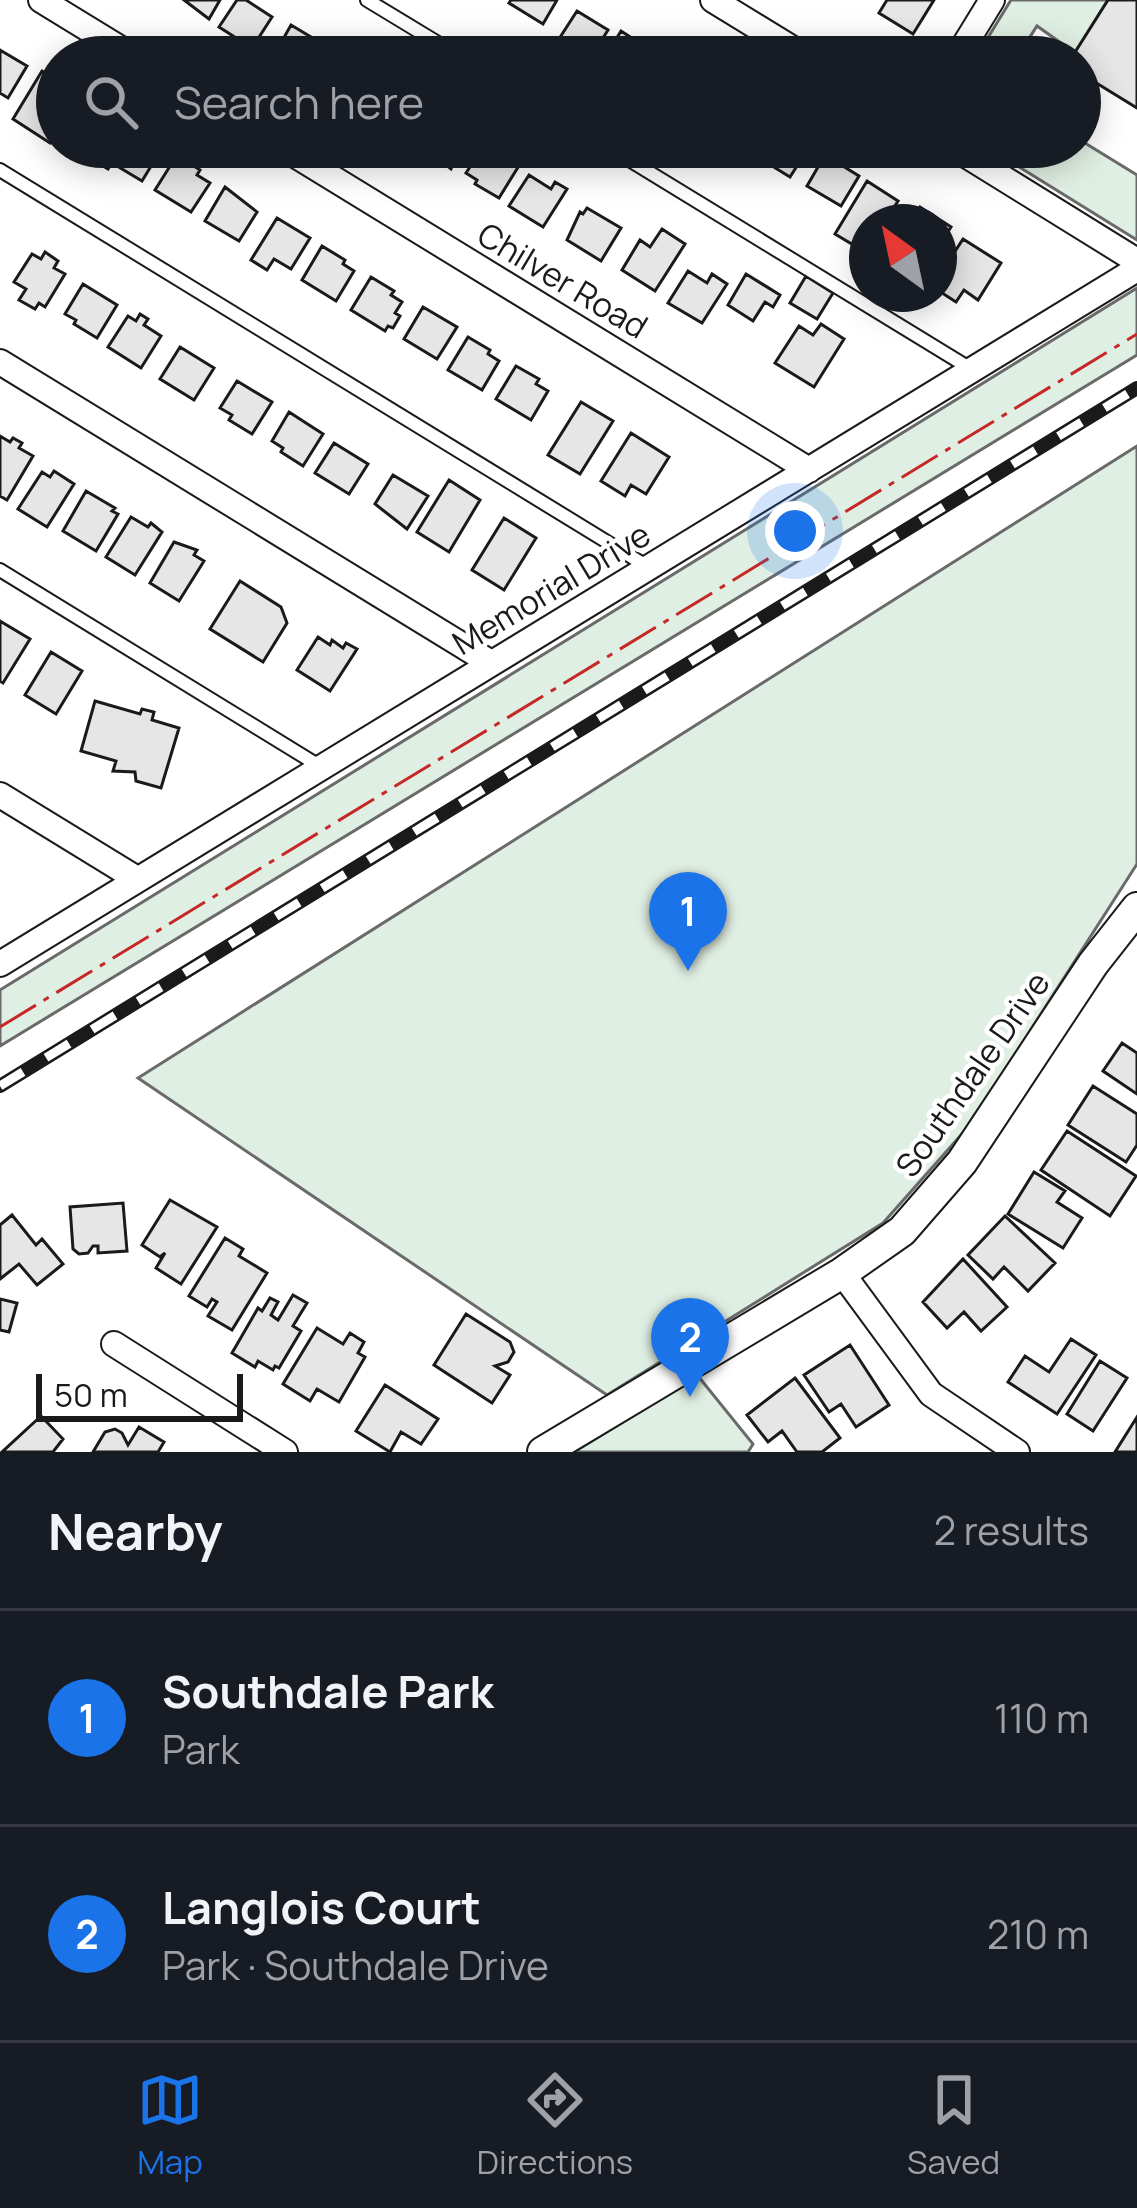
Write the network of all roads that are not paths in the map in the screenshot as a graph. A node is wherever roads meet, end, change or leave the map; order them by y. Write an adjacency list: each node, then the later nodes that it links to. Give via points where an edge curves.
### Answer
1 (41, 0): 5 (street)
2 (368, 0): 6 (lane)
3 (713, 0): 7 (street)
4 (992, 0): 8 (street)
5 (100, 36)
6 (427, 36)
7 (772, 36)
8 (970, 36)
9 (316, 168): 16 (street, Chilver Road)
10 (642, 168): 15 (lane)
11 (986, 168): 13 (street)
12 (0, 170): 17 (lane)
13 (1137, 265): 15 (street, Memorial Drive)
14 (0, 362): 19 (street)
15 (972, 370): 16 (street, Memorial Drive)
16 (809, 470): 17 (street, Memorial Drive)
17 (650, 568): 19 (street, Memorial Drive)
18 (0, 570): 20 (lane)
19 (491, 663): 20 (street, Memorial Drive)
20 (322, 768): 22 (street, Memorial Drive)
21 (0, 795): 22 (street)
22 (137, 879): 24 (street, Memorial Drive)
23 (1137, 908): 25 (street, Southdale Drive, via 962,1162 902,1231)
24 (0, 964)
25 (842, 1274): 28 (street, Southdale Drive); 29 (street, via 931,1394)
26 (114, 1344): 27 (street)
27 (285, 1452)
28 (543, 1452)
29 (1017, 1452)

